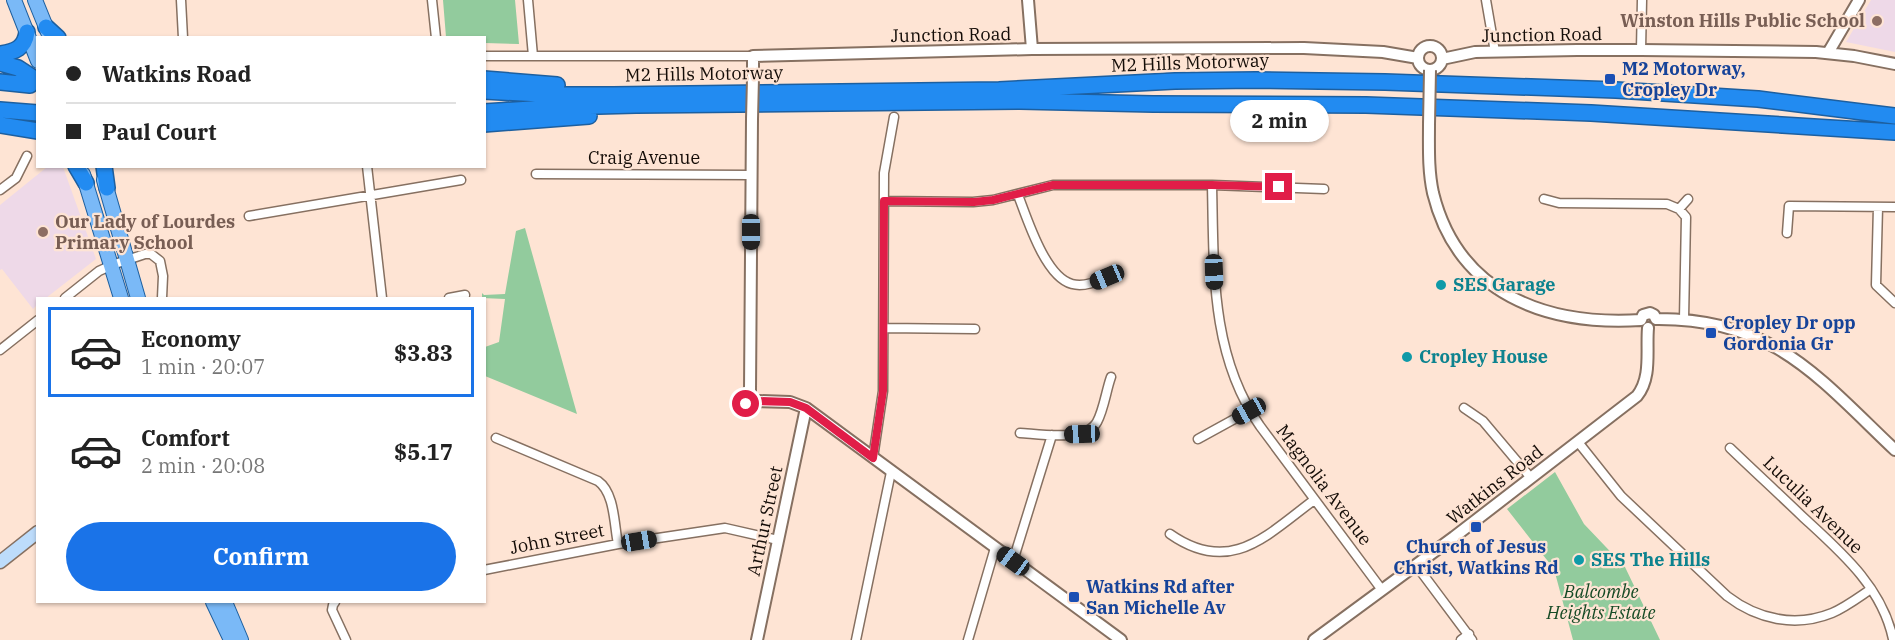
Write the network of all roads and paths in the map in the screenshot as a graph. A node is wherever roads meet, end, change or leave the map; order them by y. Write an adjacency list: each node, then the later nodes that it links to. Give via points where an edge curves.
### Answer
1 (14, 0): 10 (main road)
2 (35, 0): 11 (main road)
3 (180, 0): 12 (street)
4 (432, 0): 13 (street)
5 (528, 0): 21 (street)
6 (1028, 0): 14 (street)
7 (1486, 0): 16 (street)
8 (1642, 0): 15 (street)
9 (1859, 0): 17 (street)
10 (27, 32): 18 (highway, via 21,48); 19 (main road)
11 (51, 34)
12 (183, 36)
13 (436, 36)
14 (1032, 49): 22 (street, Junction Road); 23 (street, Junction Road, via 1304,48)
15 (1641, 50): 16 (street, Junction Road); 17 (street, Junction Road)
16 (1496, 52): 24 (street, Junction Road)
17 (1828, 53): 26 (street, Junction Road)
18 (0, 54)
19 (36, 56)
20 (486, 56): 21 (street, Junction Road)
21 (533, 56): 22 (street, Junction Road)
22 (753, 56): 50 (street, bridge)
23 (1418, 58): 24 (street, via 1423,48 1430,46 1437,48); 27 (street, via 1423,68)
24 (1442, 58): 27 (street)
25 (0, 63): 30 (highway, via 18,68)
26 (1895, 64)
27 (1430, 70): 80 (street, bridge, via 1430,177 1437,208 1456,247 1482,276 1517,300 1543,311)
28 (486, 80): 32 (highway)
29 (0, 82): 30 (highway)
30 (34, 83)
31 (486, 92): 32 (highway, M2 Hills Motorway)
32 (728, 93): 37 (highway, M2 Hills Motorway, via 999,90 1175,81 1443,83 1746,99)
33 (702, 105): 35 (highway, M2 Hills Motorway); 40 (highway); 43 (highway, M2 Hills Motorway, via 1020,101 1366,105 1591,113)
34 (0, 110): 36 (highway)
35 (486, 112)
36 (36, 113)
37 (1895, 116)
38 (894, 117): 61 (street, via 885,162)
39 (0, 124): 41 (highway); 42 (highway)
40 (486, 124)
41 (36, 126)
42 (36, 131)
43 (1895, 132)
44 (27, 156): 56 (street, via 16,177)
45 (79, 168): 52 (highway)
46 (101, 168): 54 (main road)
47 (104, 168): 54 (highway)
48 (367, 168): 58 (street)
49 (536, 174): 50 (street, Craig Avenue)
50 (751, 175): 85 (street, via 750,391 743,400 753,406 758,401 790,402)
51 (461, 180): 58 (street)
52 (86, 183): 68 (main road)
53 (1212, 185): 55 (street); 57 (street, via 1053,185); 87 (street, Magnolia Avenue, via 1218,317)
54 (107, 188): 67 (main road)
55 (1324, 189)
56 (0, 190)
57 (1017, 195): 61 (street, via 974,202); 69 (street, via 1040,252 1062,279 1074,285 1092,284)
58 (370, 197): 65 (street); 75 (street)
59 (1544, 199): 64 (street, via 1559,203 1667,204)
60 (1688, 200): 64 (street)
61 (884, 201): 81 (street)
62 (1878, 207): 63 (street); 66 (street, via 1789,206); 77 (street, via 1876,285)
63 (1895, 207)
64 (1679, 209): 78 (street, via 1686,218)
65 (249, 216)
66 (1787, 233)
67 (127, 260): 68 (street); 73 (main road); 74 (street, via 151,254 160,261)
68 (112, 265): 71 (street); 72 (main road)
69 (1107, 277)
70 (465, 295): 76 (street)
71 (65, 297)
72 (121, 297)
73 (138, 297)
74 (162, 297)
75 (382, 297)
76 (454, 297)
77 (1895, 303)
78 (1684, 319): 80 (street, via 1656,319 1650,313 1643,315); 94 (street, via 1731,328 1780,349 1816,375)
79 (36, 322): 83 (street)
80 (1645, 324): 92 (street, Watkins Road, via 1646,376 1640,392)
81 (884, 328): 82 (street); 95 (street, via 883,391)
82 (975, 329)
83 (0, 350)
84 (1111, 376): 89 (street, via 1093,427 1082,434)
85 (806, 408): 95 (street); 101 (street, Arthur Street)
86 (1464, 408): 97 (street, via 1483,421)
87 (1249, 411): 91 (street); 98 (street, Magnolia Avenue)
88 (1020, 433): 89 (street)
89 (1052, 435): 104 (street)
90 (496, 438): 102 (street, via 605,486)
91 (1198, 439)
92 (1578, 442): 97 (street, Watkins Road); 108 (street, via 1621,496 1727,596 1746,609 1778,619 1807,620 1833,613)
93 (1730, 448): 108 (street, Luculia Avenue, via 1849,561)
94 (1895, 450)
95 (873, 458): 96 (street)
96 (891, 472): 103 (street); 119 (street)
97 (1531, 478): 106 (street, Watkins Road)
98 (1314, 500): 100 (street, via 1241,550 1203,550); 109 (street, Magnolia Avenue)
99 (36, 534): 105 (main road)
100 (1170, 534)
101 (778, 540): 102 (street, John Street, via 725,528); 118 (street, Arthur Street)
102 (618, 544): 107 (street, John Street)
103 (995, 548): 104 (street); 120 (street)
104 (1013, 561): 121 (street)
105 (0, 562)
106 (1416, 565): 109 (street, Watkins Road); 113 (street)
107 (486, 570)
108 (1871, 589): 114 (street, Luculia Avenue)
109 (1382, 590): 122 (street, Watkins Road)
110 (213, 603): 115 (main road)
111 (225, 603): 116 (main road)
112 (334, 603): 117 (street, via 332,610)
113 (1471, 637): 123 (street)
114 (1893, 639)
115 (231, 640)
116 (241, 640)
117 (346, 640)
118 (757, 640)
119 (856, 640)
120 (968, 640)
121 (1121, 640)
122 (1314, 640)
123 (1461, 640)

